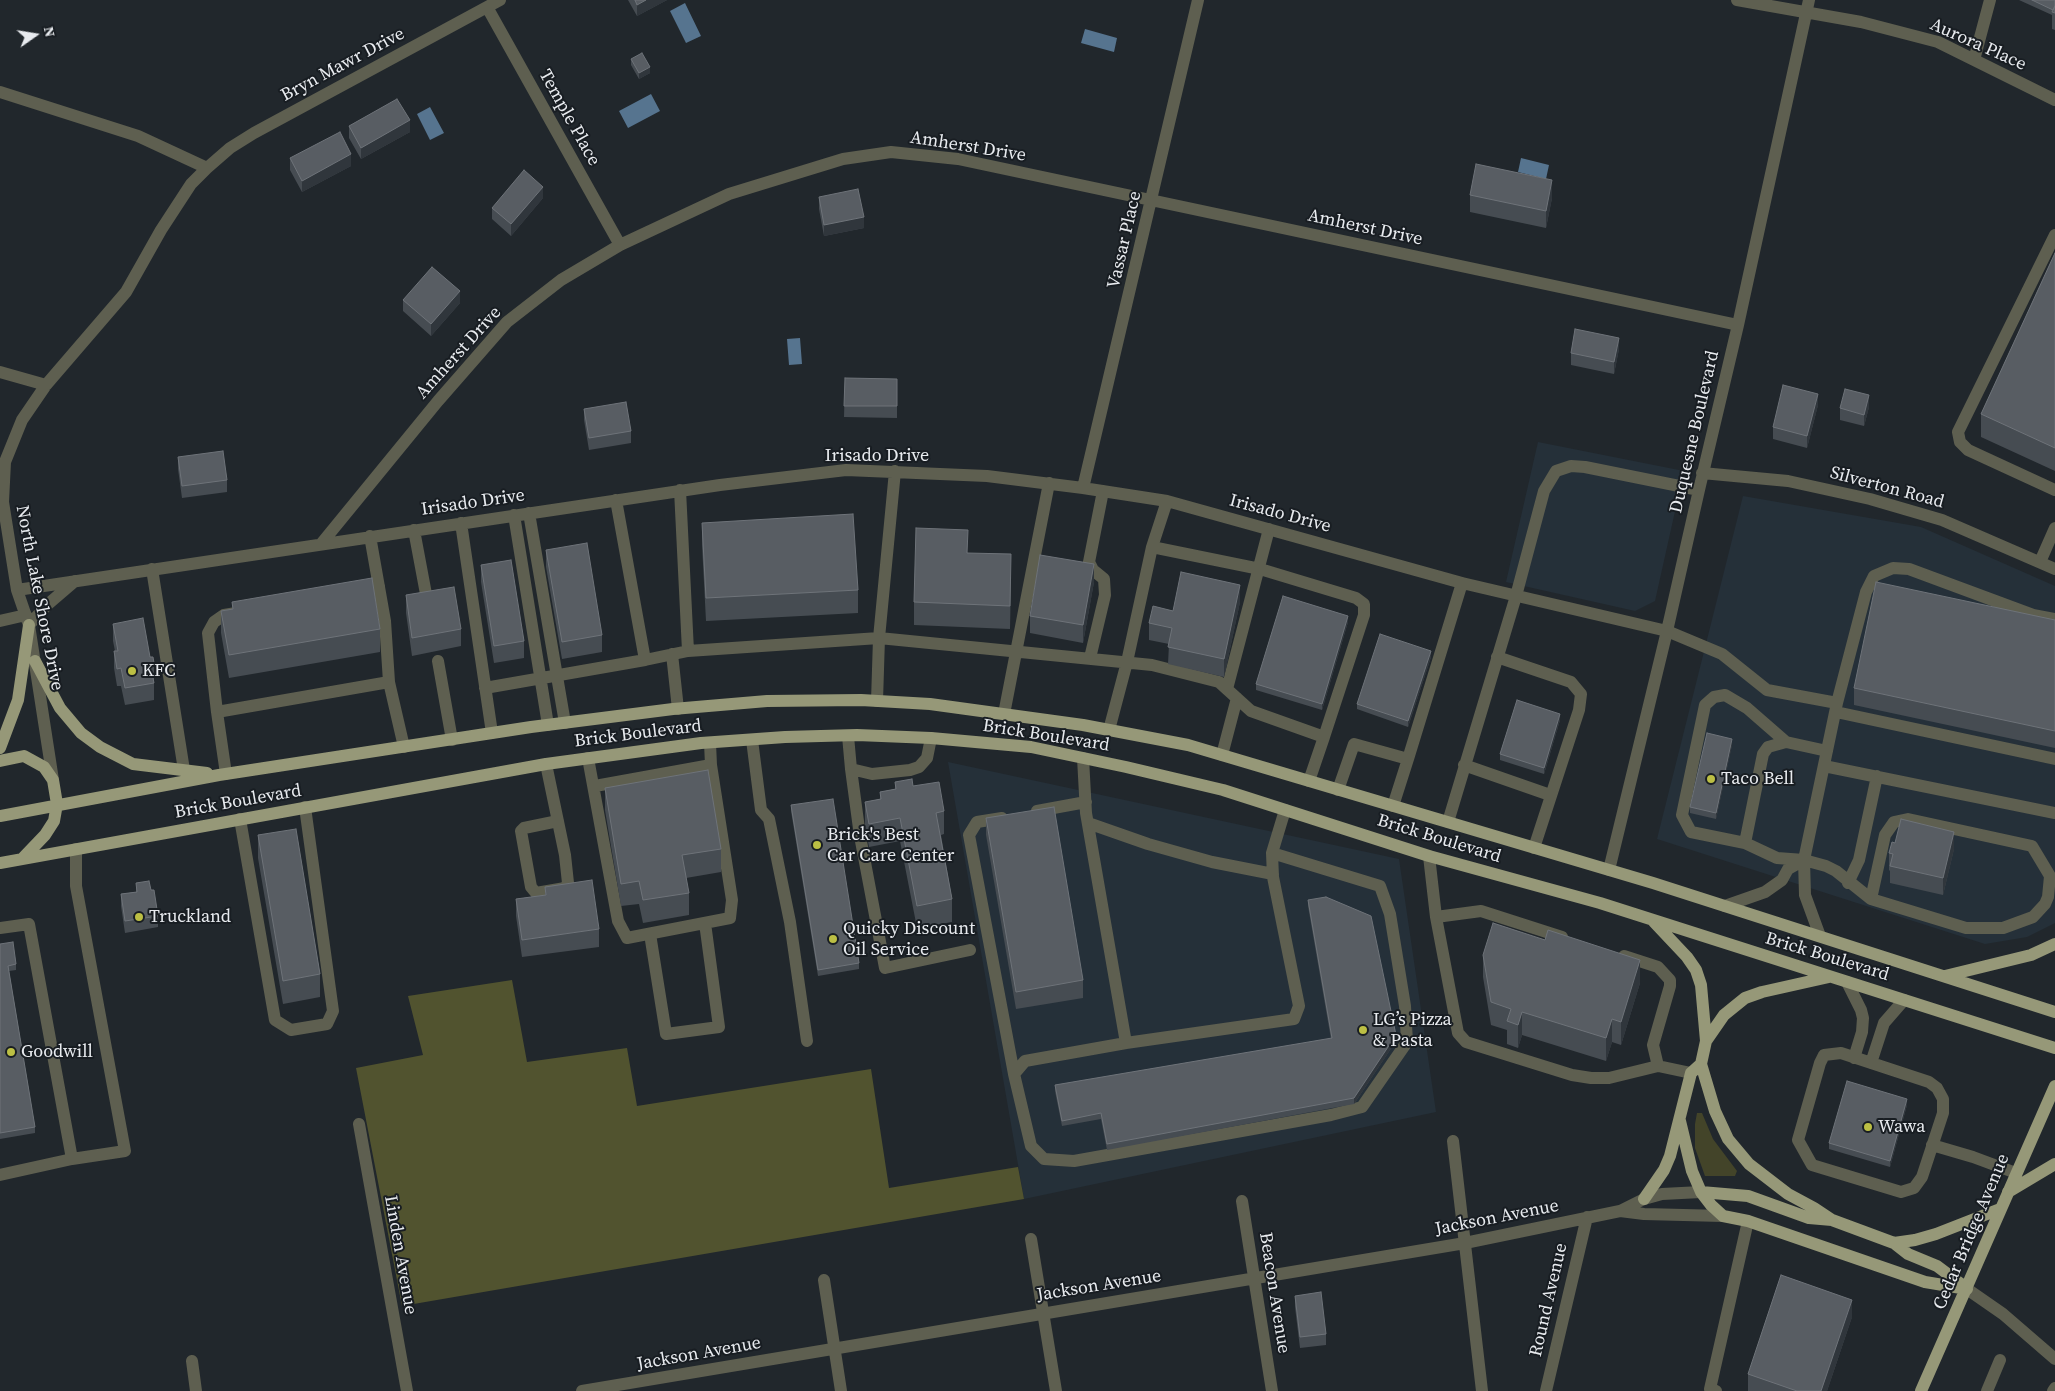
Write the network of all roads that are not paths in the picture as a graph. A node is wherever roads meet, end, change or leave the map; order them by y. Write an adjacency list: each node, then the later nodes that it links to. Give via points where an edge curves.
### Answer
1 (500, 0): 6 (street, Bryn Mawr Drive)
2 (1198, 0): 11 (street, Vassar Place)
3 (1737, 0): 5 (street, Aurora Place)
4 (1990, 0): 7 (street)
5 (1808, 6): 7 (street, Aurora Place, via 1938,42); 14 (street, Duquesne Boulevard)
6 (488, 7): 10 (street, Bryn Mawr Drive, via 254,133); 13 (street, Temple Place)
7 (1974, 60): 9 (street, Aurora Place)
8 (0, 92): 10 (street, via 138,136)
9 (2055, 100)
10 (207, 168): 16 (street, North Lake Shore Drive, via 191,184 126,292)
11 (1152, 201): 13 (street, Amherst Drive, via 958,159 891,152 843,159 729,194); 14 (street, Amherst Drive); 20 (street, Vassar Place)
12 (2055, 236): 23 (street, via 1958,432 1960,442 1968,450)
13 (620, 245): 34 (street, Amherst Drive, via 561,280 506,322)
14 (1738, 325): 18 (street, Duquesne Boulevard)
15 (0, 372): 16 (street)
16 (46, 385): 43 (street, North Lake Shore Drive, via 22,420 5,462 3,502)
17 (895, 472): 19 (street, Irisado Drive, via 987,476); 21 (street, Irisado Drive, via 846,470); 52 (street)
18 (1702, 473): 22 (street, Duquesne Boulevard); 36 (street, Silverton Road, via 1788,481 1870,499 1942,520)
19 (1049, 483): 20 (street, Irisado Drive); 54 (street)
20 (1083, 488): 24 (street, Irisado Drive)
21 (680, 490): 25 (street, Irisado Drive); 53 (street)
22 (1698, 490): 46 (street, via 1585,467 1571,466 1556,471 1544,491); 51 (street, Duquesne Boulevard)
23 (2055, 490)
24 (1102, 491): 26 (street, Irisado Drive); 57 (street, via 1089,562 1092,570 1104,579 1105,595)
25 (616, 500): 27 (street, Irisado Drive); 58 (street)
26 (1167, 501): 31 (street, Irisado Drive); 35 (street)
27 (530, 513): 28 (street, Irisado Drive); 62 (street)
28 (514, 515): 29 (street, Irisado Drive); 63 (street)
29 (461, 523): 32 (street, Irisado Drive); 65 (street)
30 (2055, 528): 36 (street)
31 (1269, 529): 38 (street); 41 (street, Irisado Drive)
32 (414, 530): 33 (street, Irisado Drive); 45 (street)
33 (370, 536): 34 (street, Irisado Drive); 42 (street)
34 (321, 544): 37 (street, Irisado Drive)
35 (1152, 547): 38 (street); 61 (street)
36 (2040, 562): 39 (street, Silverton Road)
37 (152, 569): 40 (street, Irisado Drive); 97 (street)
38 (1260, 569): 66 (street); 77 (street, via 1356,598 1364,604 1364,615)
39 (2055, 569)
40 (75, 581): 43 (street, Irisado Drive); 49 (street)
41 (1462, 583): 46 (street, Irisado Drive); 89 (street)
42 (379, 586): 44 (street); 64 (street)
43 (18, 590): 49 (street, North Lake Shore Drive)
44 (340, 594)
45 (426, 594)
46 (1516, 596): 51 (street, Irisado Drive); 56 (street)
47 (253, 610): 70 (street, via 224,615 214,622 208,633)
48 (0, 620): 49 (street)
49 (27, 620): 59 (street, North Lake Shore Drive); 83 (main road, via 18,700)
50 (2055, 620): 68 (street, via 2033,615 1909,569 1893,568 1874,576 1866,592)
51 (1667, 631): 68 (street, Irisado Drive, via 1722,654 1767,690); 124 (street, Duquesne Boulevard)
52 (879, 638): 53 (street); 54 (street); 67 (street)
53 (688, 651): 55 (street)
54 (1017, 651): 57 (street); 71 (street)
55 (672, 654): 58 (street); 69 (street)
56 (1497, 657): 94 (street); 104 (street, via 1571,682 1581,694 1579,710)
57 (1090, 658): 61 (street)
58 (645, 660): 62 (street)
59 (35, 661): 97 (main road, via 60,708 81,733 100,747 133,764); 100 (street, North Lake Shore Drive)
60 (438, 661): 79 (street)
61 (1127, 662): 66 (street, via 1219,682); 74 (street)
62 (557, 675): 63 (street); 72 (street)
63 (540, 678): 65 (street); 73 (street)
64 (390, 682): 70 (street); 84 (street)
65 (485, 688): 75 (street)
66 (1232, 694): 77 (street, via 1250,710); 86 (street)
67 (877, 701): 69 (main road, Brick Boulevard, via 767,701); 71 (main road, Brick Boulevard)
68 (1836, 708): 85 (street); 90 (street, Irisado Drive)
69 (678, 709): 72 (main road, Brick Boulevard)
70 (216, 712): 98 (street)
71 (1004, 714): 74 (main road, Brick Boulevard)
72 (565, 723): 73 (main road, Brick Boulevard)
73 (548, 725): 75 (main road, Brick Boulevard)
74 (1109, 730): 86 (main road, Brick Boulevard)
75 (492, 733): 79 (main road, Brick Boulevard)
76 (848, 736): 78 (main road, Brick Boulevard); 80 (main road, Brick Boulevard); 96 (street)
77 (1324, 737): 101 (street)
78 (931, 738): 88 (main road, Brick Boulevard, via 1031,748); 96 (street, via 927,758 919,767 872,774)
79 (452, 740): 84 (main road, Brick Boulevard)
80 (752, 740): 82 (main road, Brick Boulevard); 146 (street, via 761,810 769,819 790,922)
81 (1786, 742): 85 (street); 116 (street, via 1768,747 1763,754); 116 (street, via 1747,708 1725,695 1714,697 1705,705 1682,815 1691,832)
82 (710, 743): 87 (main road, Brick Boulevard); 93 (street)
83 (0, 748)
84 (404, 748): 98 (main road, Brick Boulevard)
85 (1827, 751): 95 (street)
86 (1222, 755): 101 (main road, Brick Boulevard)
87 (588, 758): 92 (main road, Brick Boulevard); 102 (street)
88 (1083, 758): 105 (street); 109 (main road, Brick Boulevard, via 1223,790)
89 (1408, 759): 103 (street, via 1354,744); 107 (street)
90 (2055, 759)
91 (0, 762): 100 (main road, via 24,756 44,767)
92 (546, 764): 108 (main road, Brick Boulevard); 113 (street)
93 (711, 765): 102 (street); 132 (street, via 732,900 730,918)
94 (1464, 765): 104 (street); 114 (street)
95 (1824, 766): 99 (street); 122 (street)
96 (851, 769): 138 (street, via 885,968)
97 (184, 770): 98 (main road)
98 (223, 774): 106 (main road, Brick Boulevard)
99 (1877, 776): 110 (street); 127 (street, via 1859,860)
100 (53, 780): 106 (main road)
101 (1308, 781): 103 (main road, Brick Boulevard)
102 (595, 786): 134 (street, via 618,921 627,938)
103 (1338, 790): 107 (main road, Brick Boulevard)
104 (1550, 795): 117 (street)
105 (1086, 802): 115 (street); 153 (street, via 977,822 969,835)
106 (57, 804): 111 (main road, Brick Boulevard); 121 (main road, via 54,821)
107 (1393, 806): 114 (main road, Brick Boulevard)
108 (304, 808): 112 (main road, Brick Boulevard); 112 (street, via 333,1011 327,1024 292,1030 275,1020)
109 (1285, 810): 119 (street); 120 (main road, Brick Boulevard)
110 (2055, 813)
111 (0, 816)
112 (240, 819): 118 (main road, Brick Boulevard)
113 (558, 821): 113 (street, via 568,883 565,888 536,893 531,887 521,831)
114 (1448, 822): 117 (main road, Brick Boulevard)
115 (1088, 823): 125 (street, via 1212,862); 147 (street)
116 (1745, 843): 122 (street, via 1777,858)
117 (1534, 848): 124 (main road, Brick Boulevard)
118 (76, 849): 121 (main road, Brick Boulevard); 159 (street, via 76,886 125,1151)
119 (1272, 853): 125 (street); 153 (street, via 1380,886 1390,914 1406,1006 1407,1042 1362,1107 1074,1161 1044,1159 1031,1146)
120 (1429, 856): 130 (street); 131 (main road, Brick Boulevard, via 1600,903)
121 (24, 858): 123 (main road, Brick Boulevard)
122 (1804, 860): 127 (street, via 1836,871); 129 (street, via 1788,869 1782,880 1765,892); 135 (street, via 1805,895)
123 (0, 863)
124 (1608, 870): 129 (main road, Brick Boulevard)
125 (1272, 874): 147 (street, via 1299,1006 1294,1019)
126 (2053, 874): 128 (street, via 2041,910 2033,917 2004,928 1966,928); 128 (street, via 2032,846 1908,819 1894,822 1885,835)
127 (1848, 882): 128 (street)
128 (1871, 899)
129 (1725, 906): 135 (main road, Brick Boulevard)
130 (1436, 917): 136 (street, via 1481,911); 151 (street, via 1458,1033 1466,1042 1591,1078 1609,1078)
131 (1653, 921): 140 (main road, Brick Boulevard); 145 (main road, via 1696,970 1702,985)
132 (705, 922): 134 (street); 134 (street, via 719,1027 666,1034)
133 (0, 928): 159 (street, via 29,924)
134 (650, 934)
135 (1820, 936): 141 (main road, Brick Boulevard)
136 (1574, 940)
137 (2055, 944): 141 (main road, via 2031,955)
138 (970, 950)
139 (1611, 952): 151 (street, via 1658,967 1670,980 1653,1045)
140 (1830, 976): 142 (main road, Brick Boulevard); 145 (main road, via 1745,998 1724,1015)
141 (1945, 976): 144 (main road, Brick Boulevard)
142 (1847, 982): 143 (main road, Brick Boulevard); 149 (street, via 1863,1018)
143 (1904, 1000): 148 (main road, Brick Boulevard); 150 (street, via 1884,1023)
144 (2055, 1012)
145 (1706, 1040): 152 (main road)
146 (807, 1041)
147 (1126, 1043): 153 (street, via 1025,1061)
148 (2055, 1048)
149 (1854, 1058): 150 (street); 158 (street, via 1841,1053 1824,1055 1820,1063 1798,1140 1812,1165 1901,1192 1914,1188 1922,1177)
150 (1871, 1063): 158 (street, via 1929,1082 1937,1088 1943,1099 1942,1113)
151 (1658, 1066): 152 (street)
152 (1696, 1068): 155 (main road); 171 (main road, via 1728,1139 1749,1164 1788,1194)
153 (1014, 1074)
154 (2055, 1086): 161 (main road, Cedar Bridge Avenue)
155 (1680, 1121): 163 (main road, via 1692,1171); 165 (main road, via 1664,1170)
156 (359, 1124): 187 (street, Linden Avenue)
157 (1453, 1141): 174 (street)
158 (1932, 1145): 161 (street)
159 (72, 1159): 162 (street)
160 (2055, 1164): 164 (main road)
161 (2016, 1173): 164 (main road, Cedar Bridge Avenue)
162 (0, 1174)
163 (1701, 1192): 165 (street, Jackson Avenue, via 1662,1194); 169 (main road); 171 (main road, Jackson Avenue, via 1748,1196 1809,1218)
164 (2008, 1192): 167 (main road, Cedar Bridge Avenue)
165 (1644, 1199): 168 (street, Jackson Avenue)
166 (1242, 1201): 176 (street, Beacon Avenue)
167 (2000, 1209): 175 (main road, via 1936,1234); 178 (main road, Cedar Bridge Avenue)
168 (1620, 1211): 169 (street, Jackson Avenue); 170 (street, Jackson Avenue)
169 (1723, 1216): 172 (main road, Jackson Avenue)
170 (1587, 1217): 174 (street, Jackson Avenue); 193 (street, Round Avenue)
171 (1832, 1220): 175 (main road, Jackson Avenue)
172 (1748, 1221): 178 (main road, Jackson Avenue, via 1925,1282); 194 (street, via 1710,1389)
173 (1031, 1240): 179 (street)
174 (1465, 1243): 176 (street, Jackson Avenue); 192 (street)
175 (1894, 1243): 178 (main road, Jackson Avenue, via 1908,1254 1937,1266)
176 (1254, 1278): 179 (street, Jackson Avenue); 191 (street, Beacon Avenue)
177 (824, 1280): 180 (street)
178 (1967, 1288): 181 (street); 195 (main road, Cedar Bridge Avenue)
179 (1043, 1314): 180 (street, Jackson Avenue); 190 (street)
180 (834, 1349): 184 (street, Jackson Avenue); 189 (street)
181 (2055, 1359)
182 (2000, 1360): 196 (street)
183 (192, 1361): 186 (street)
184 (619, 1388): 188 (street, Jackson Avenue)
185 (2055, 1388): 197 (street)
186 (196, 1391)
187 (407, 1391)
188 (582, 1391)
189 (841, 1391)
190 (1056, 1391)
191 (1272, 1391)
192 (1482, 1391)
193 (1546, 1391)
194 (1716, 1391)
195 (1921, 1391)
196 (1987, 1391)
197 (2053, 1391)

